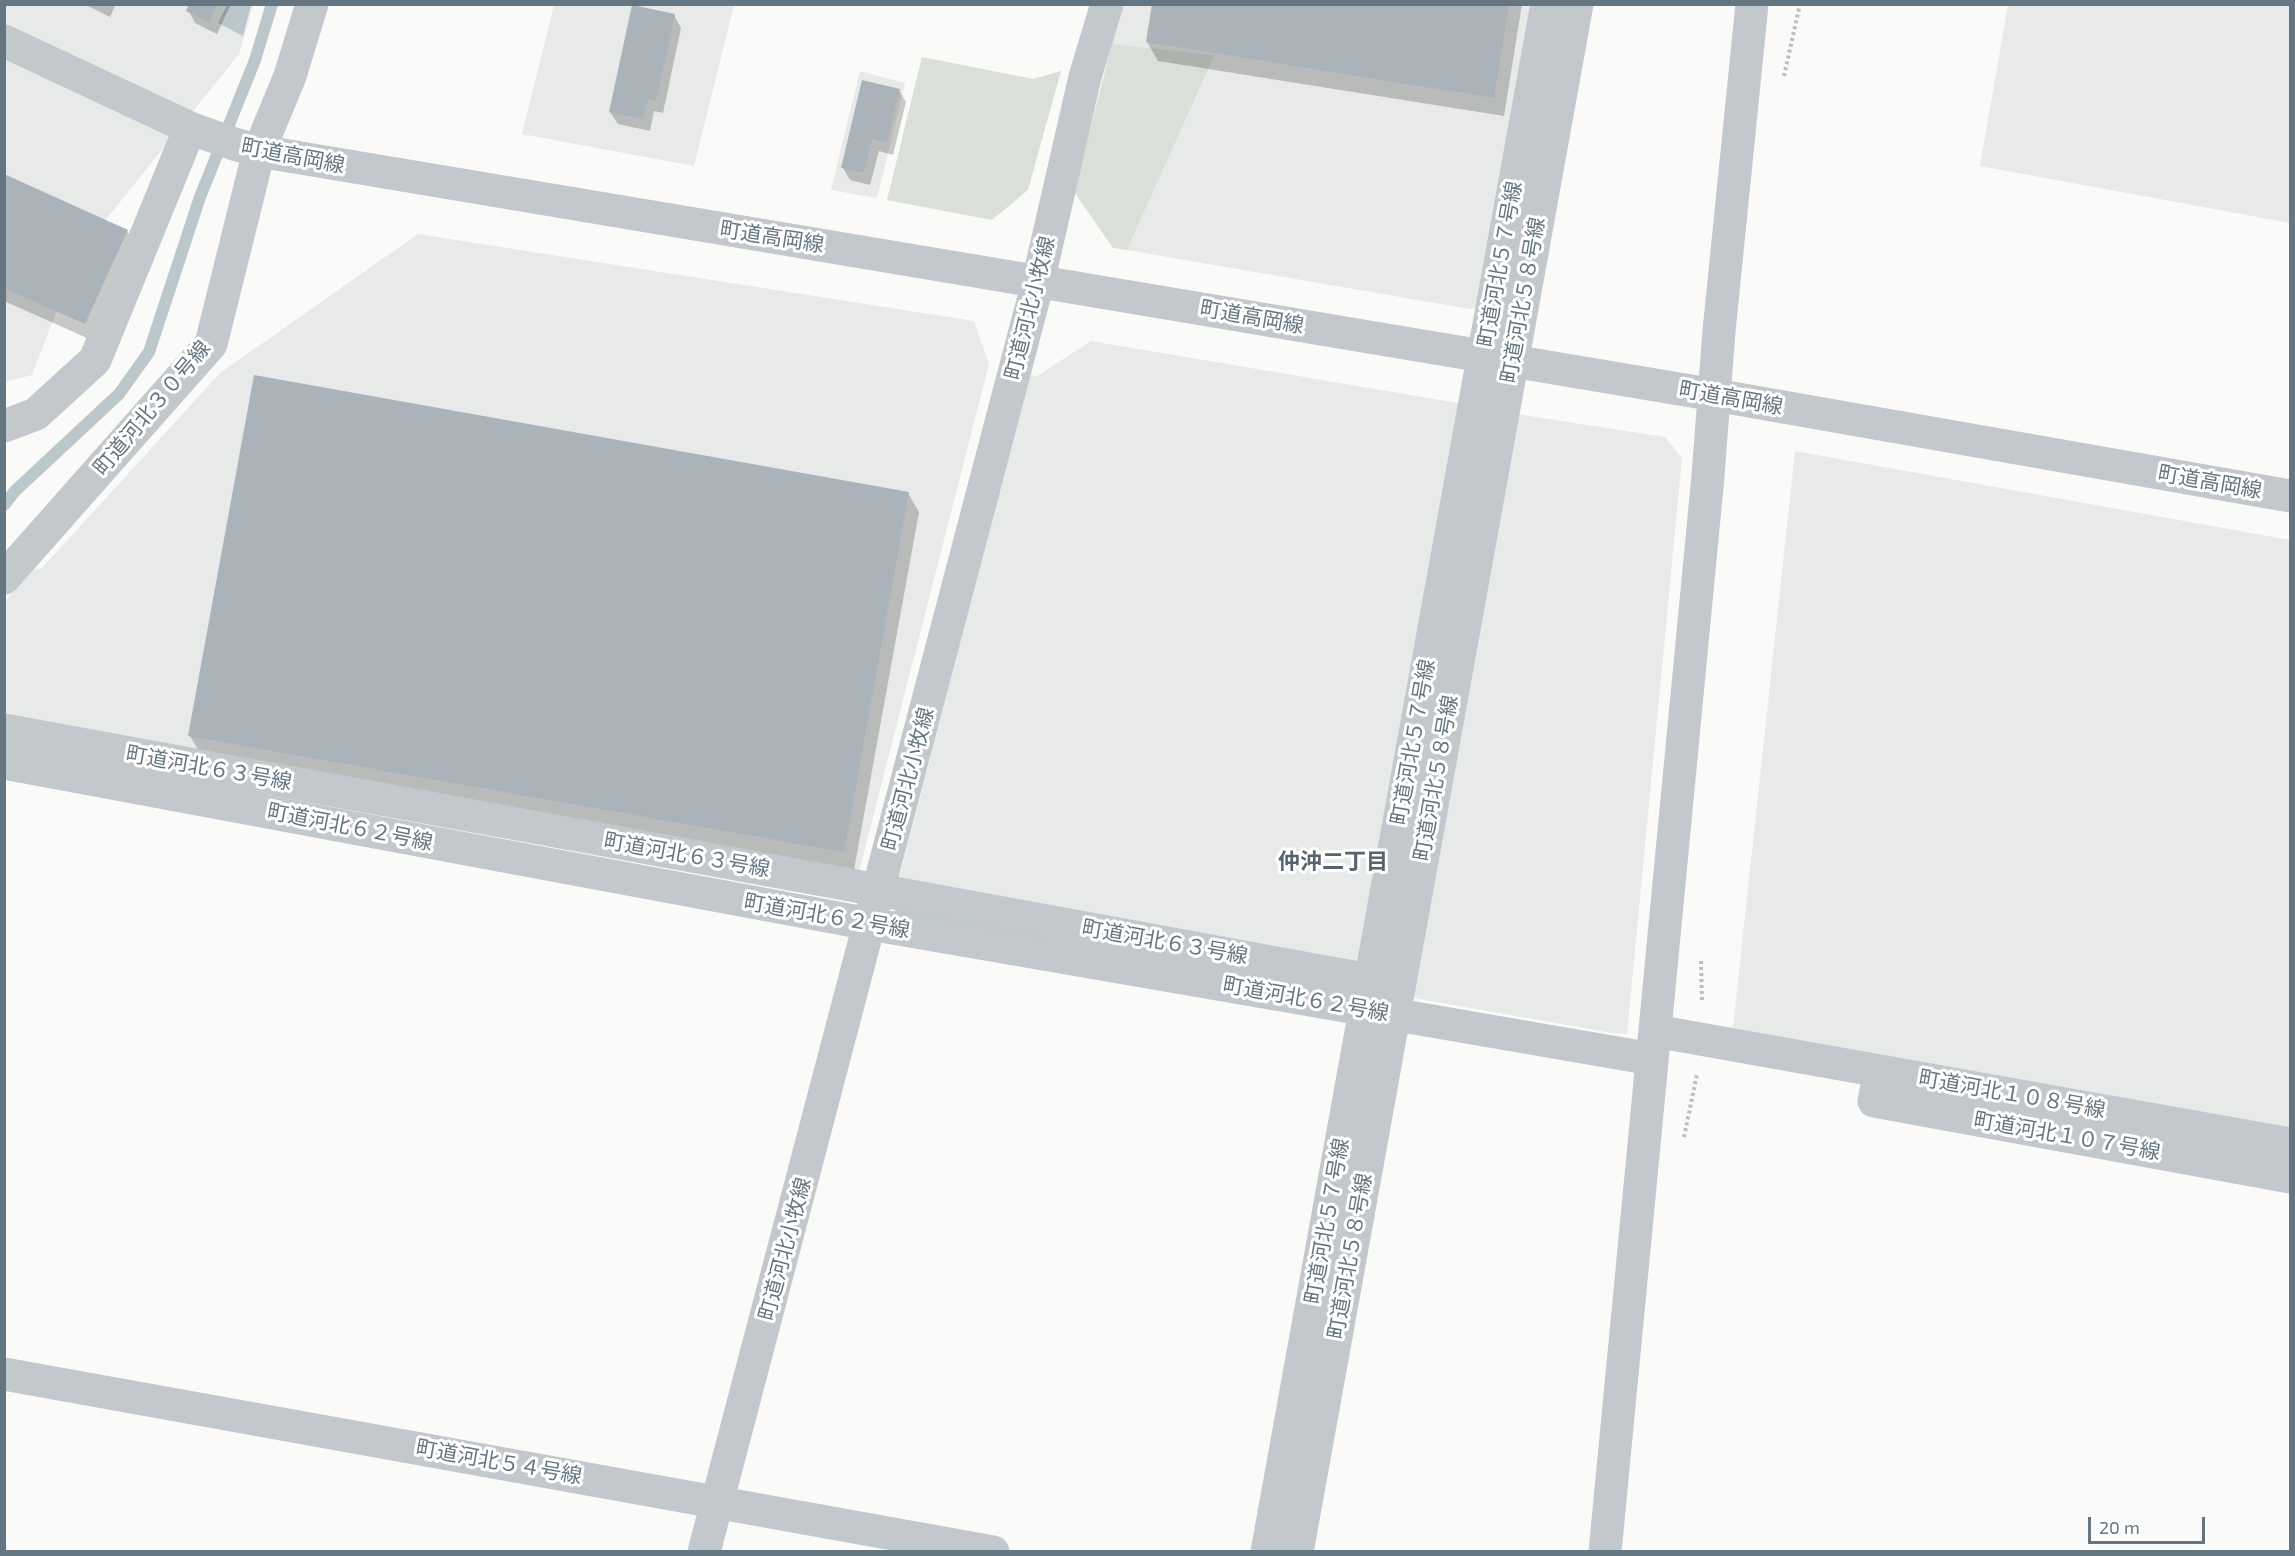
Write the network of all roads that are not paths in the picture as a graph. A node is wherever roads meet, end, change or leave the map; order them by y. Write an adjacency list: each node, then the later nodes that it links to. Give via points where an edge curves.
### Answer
1 (312, 4): 8 (street, 町道河北３０号線, via 290,76)
2 (1107, 4): 9 (street, 町道河北小牧線, via 1085,77)
3 (1548, 4): 10 (street, 町道河北５７号線)
4 (1577, 4): 10 (street, 町道河北５８号線)
5 (1752, 4): 11 (street)
6 (4, 41): 7 (street, 町道高岡線)
7 (202, 133): 8 (street, 町道高岡線); 12 (street, via 94,360 36,414)
8 (259, 151): 9 (street, 町道高岡線); 14 (street, 町道河北３０号線, via 210,344)
9 (1038, 282): 10 (street, 町道高岡線); 17 (street, 町道河北小牧線)
10 (1498, 359): 11 (street, 町道高岡線); 19 (street, 町道河北５８号線)
11 (1715, 395): 13 (street, 町道高岡線); 20 (street)
12 (4, 426)
13 (2290, 496)
14 (4, 578)
15 (4, 730): 17 (street, 町道河北６３号線)
16 (4, 763): 18 (street, 町道河北６２号線)
17 (879, 890): 18 (street, 町道河北小牧線); 19 (street, 町道河北６３号線)
18 (870, 924): 19 (street, 町道河北６２号線); 26 (street, 町道河北小牧線)
19 (1376, 1001): 20 (street, 町道河北６２号線); 29 (street, 町道河北５７号線); 30 (street, 町道河北５８号線)
20 (1653, 1045): 21 (street, 町道河北６２号線); 31 (street)
21 (1733, 1045): 22 (street, 町道河北１０８号線)
22 (1880, 1071): 23 (street, 町道河北１０８号線); 24 (street, 町道河北１０７号線, via 1874,1101)
23 (2290, 1144)
24 (2290, 1177)
25 (4, 1374): 26 (street, 町道河北５４号線)
26 (719, 1501): 27 (street, 町道河北小牧線); 28 (street, 町道河北５４号線)
27 (704, 1551)
28 (993, 1551)
29 (1267, 1551)
30 (1297, 1551)
31 (1605, 1551)

